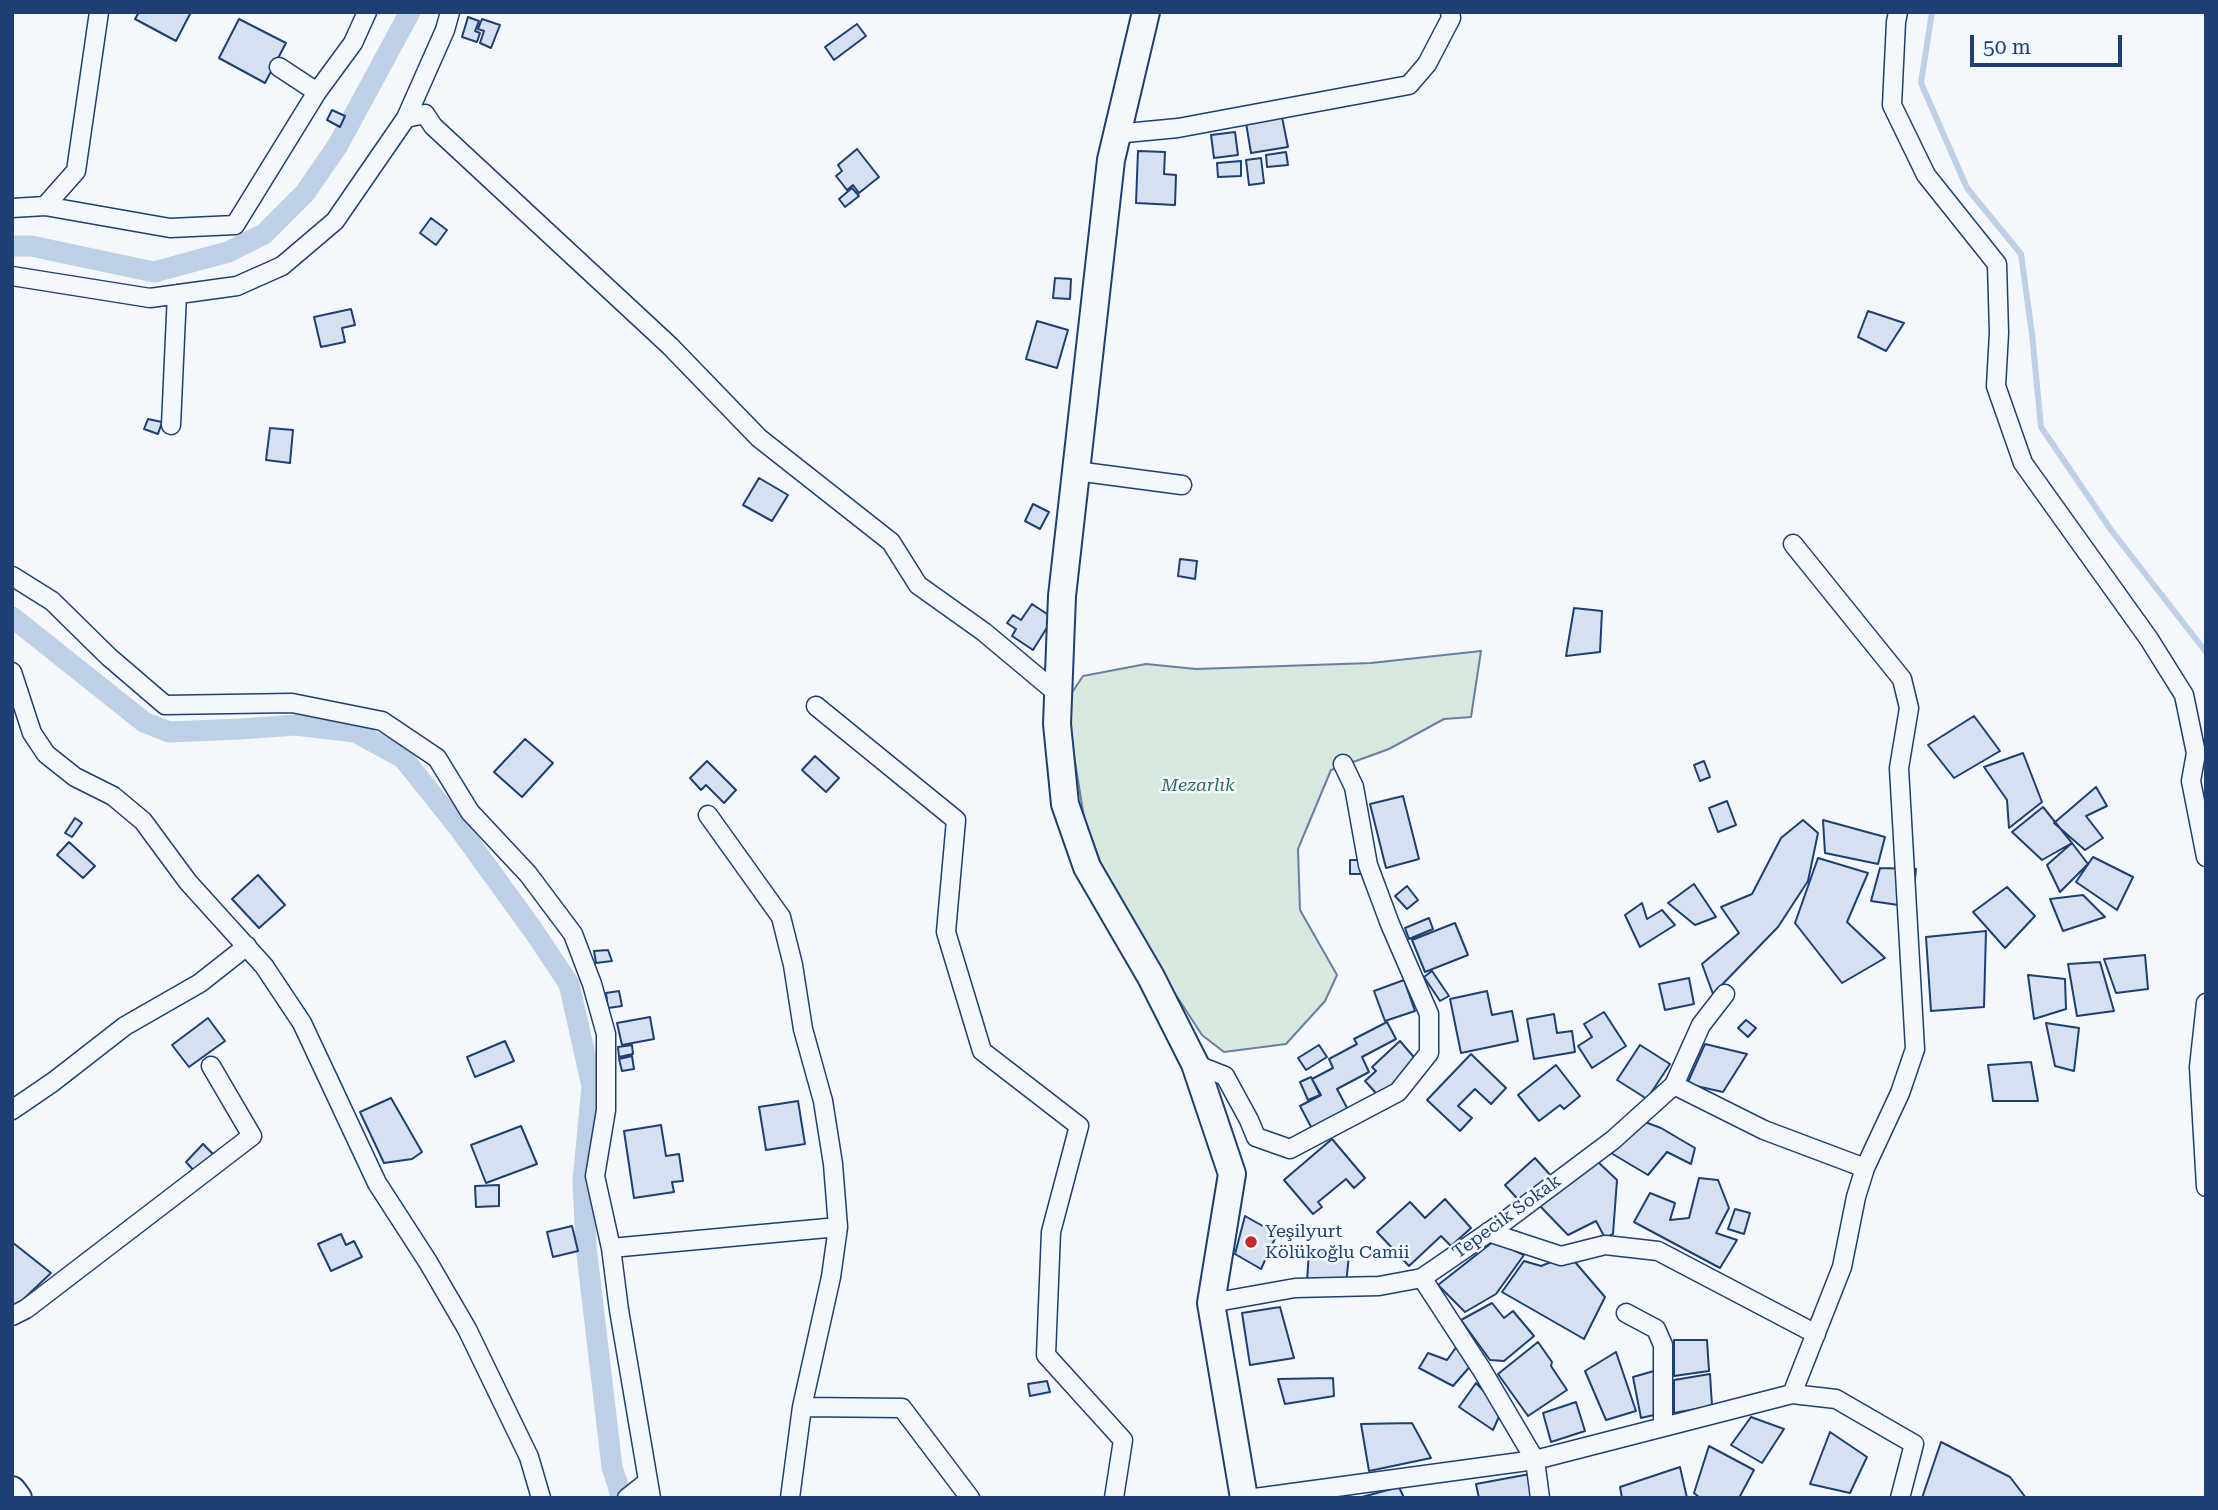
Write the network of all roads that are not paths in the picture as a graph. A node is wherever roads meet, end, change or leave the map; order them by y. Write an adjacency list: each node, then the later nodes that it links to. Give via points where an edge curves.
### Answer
1 (99, 12): 11 (street, via 76,171)
2 (367, 12): 8 (street, via 353,43)
3 (450, 12): 9 (street)
4 (1146, 12): 10 (main road)
5 (1450, 12): 10 (street, via 1427,64 1409,85 1178,128)
6 (1898, 12): 25 (street, via 1892,105 1926,175 1997,264 1996,386 2023,463 2184,695 2196,753 2191,782)
7 (279, 67): 8 (street)
8 (317, 92): 11 (street, via 235,225 170,229)
9 (406, 118): 14 (street, via 335,221 282,266 237,286); 21 (street, via 425,114 670,346 759,438 891,542 918,585)
10 (1115, 134): 16 (main road)
11 (45, 206): 12 (street)
12 (12, 208)
13 (12, 276): 14 (street, via 150,298)
14 (177, 294): 15 (street)
15 (171, 425)
16 (1076, 471): 17 (street); 21 (main road, via 1062,596)
17 (1182, 485)
18 (1793, 544): 33 (street, via 1902,679 1909,708 1899,768 1915,1049)
19 (12, 576): 37 (street, via 52,601 165,705 292,703 382,721 437,758 470,812 528,874 573,934 592,984 606,1034 606,1110 594,1176)
20 (12, 671): 26 (street, via 32,733 46,754 75,777 113,796 143,821 188,882)
21 (1058, 694): 29 (main road, via 1065,804 1087,867)
22 (816, 706): 54 (street, via 956,820 946,932 982,1051 1079,1126 1051,1231 1046,1355 1123,1440)
23 (1343, 764): 29 (street, via 1354,787 1368,865 1429,1014 1429,1053 1398,1092 1290,1149 1256,1137 1226,1076)
24 (708, 815): 35 (street, via 781,917 823,1101)
25 (2206, 857)
26 (247, 946): 32 (street, via 200,983 125,1026); 51 (street, via 302,1023 377,1183 467,1329 529,1457)
27 (1725, 994): 31 (street, Tepecik Sokak, via 1701,1025)
28 (2206, 1003): 34 (street, via 2199,1067)
29 (1195, 1064): 39 (main road, via 1232,1174)
30 (211, 1066): 41 (street, via 252,1136)
31 (1674, 1085): 33 (street, via 1763,1130); 36 (street, Tepecik Sokak, via 1613,1140)
32 (12, 1110)
33 (1865, 1168): 42 (street, via 1842,1267)
34 (2206, 1187)
35 (838, 1227): 37 (street); 44 (street)
36 (1489, 1232): 38 (street, Tepecik Sokak); 42 (street, via 1560,1255 1605,1245 1658,1251)
37 (611, 1248): 48 (street)
38 (1422, 1278): 39 (street, Tepecik Sokak, via 1379,1286 1296,1288); 46 (street)
39 (1211, 1303): 55 (main road)
40 (1626, 1313): 45 (street, via 1656,1329 1663,1345)
41 (12, 1316)
42 (1816, 1334): 43 (street)
43 (1791, 1394): 45 (street); 49 (street, via 1836,1399 1914,1444)
44 (802, 1407): 52 (street); 53 (street, via 902,1408)
45 (1663, 1427): 46 (street)
46 (1535, 1460): 56 (street); 57 (street)
47 (12, 1490): 50 (main road)
48 (639, 1493)
49 (1901, 1497)
50 (18, 1498)
51 (541, 1498)
52 (790, 1498)
53 (970, 1498)
54 (1114, 1498)
55 (1244, 1498)
56 (1255, 1498)
57 (1540, 1498)

